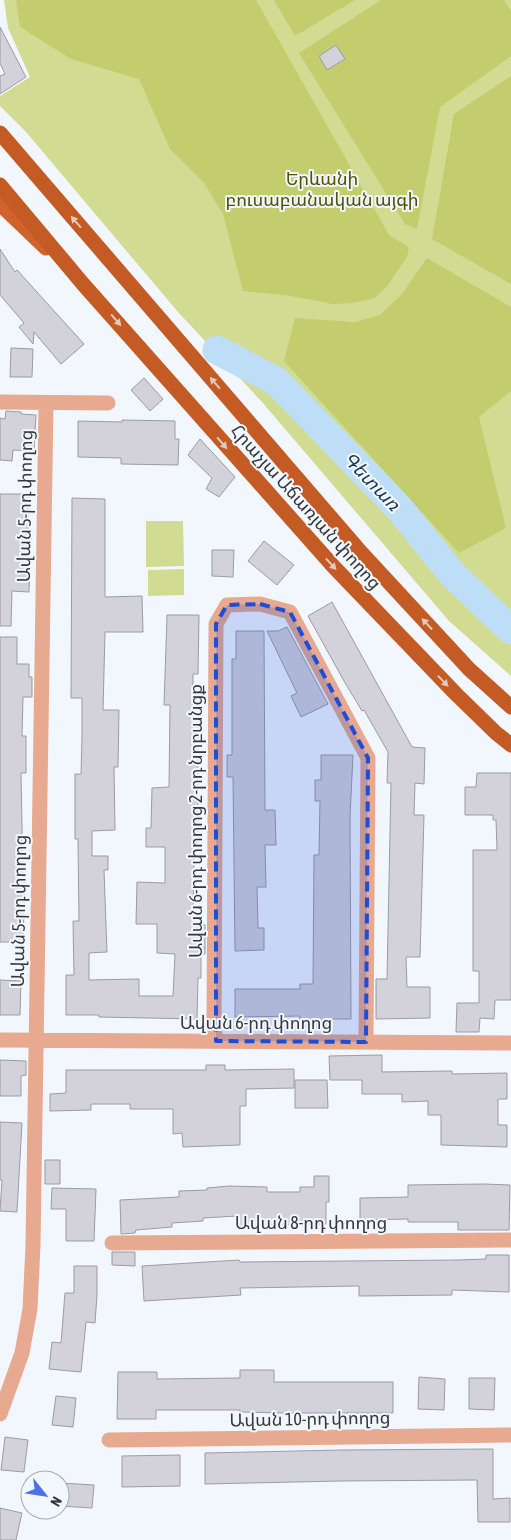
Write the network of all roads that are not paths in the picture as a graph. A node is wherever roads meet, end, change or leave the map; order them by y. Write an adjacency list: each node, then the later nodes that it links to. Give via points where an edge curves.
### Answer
1 (0, 134): 8 (highway, Հրաչյա Աճառյան փողոց, one-way to 1, via 468,669 358,549)
2 (0, 185): 4 (highway, Հրաչյա Աճառյան փողոց)
3 (0, 204): 4 (main road)
4 (83, 284): 9 (highway, Հրաչյա Աճառյան փողոց, one-way to 9, via 332,566 456,694)
5 (0, 402): 6 (street)
6 (46, 403): 7 (street); 12 (street, Ավան 5-րդ փողոց)
7 (108, 403)
8 (511, 707)
9 (511, 745)
10 (0, 1040): 12 (street, Ավան 6-րդ փողոց)
11 (216, 1040): 12 (street, Ավան 6-րդ փողոց); 13 (street, Ավան 6-րդ փողոց); 13 (street, Ավան 6-րդ փողոց 2-րդ նրբանցք, via 216,624 227,605 260,604 290,612 368,758)
12 (36, 1041): 17 (street, Ավան 5-րդ փողոց, via 30,1309 22,1353)
13 (366, 1042): 14 (street, Ավան 6-րդ փողոց)
14 (511, 1044)
15 (511, 1240): 16 (street, Ավան 8-րդ փողոց)
16 (112, 1243)
17 (0, 1414)
18 (511, 1435): 19 (street, Ավան 10-րդ փողոց)
19 (109, 1440)

